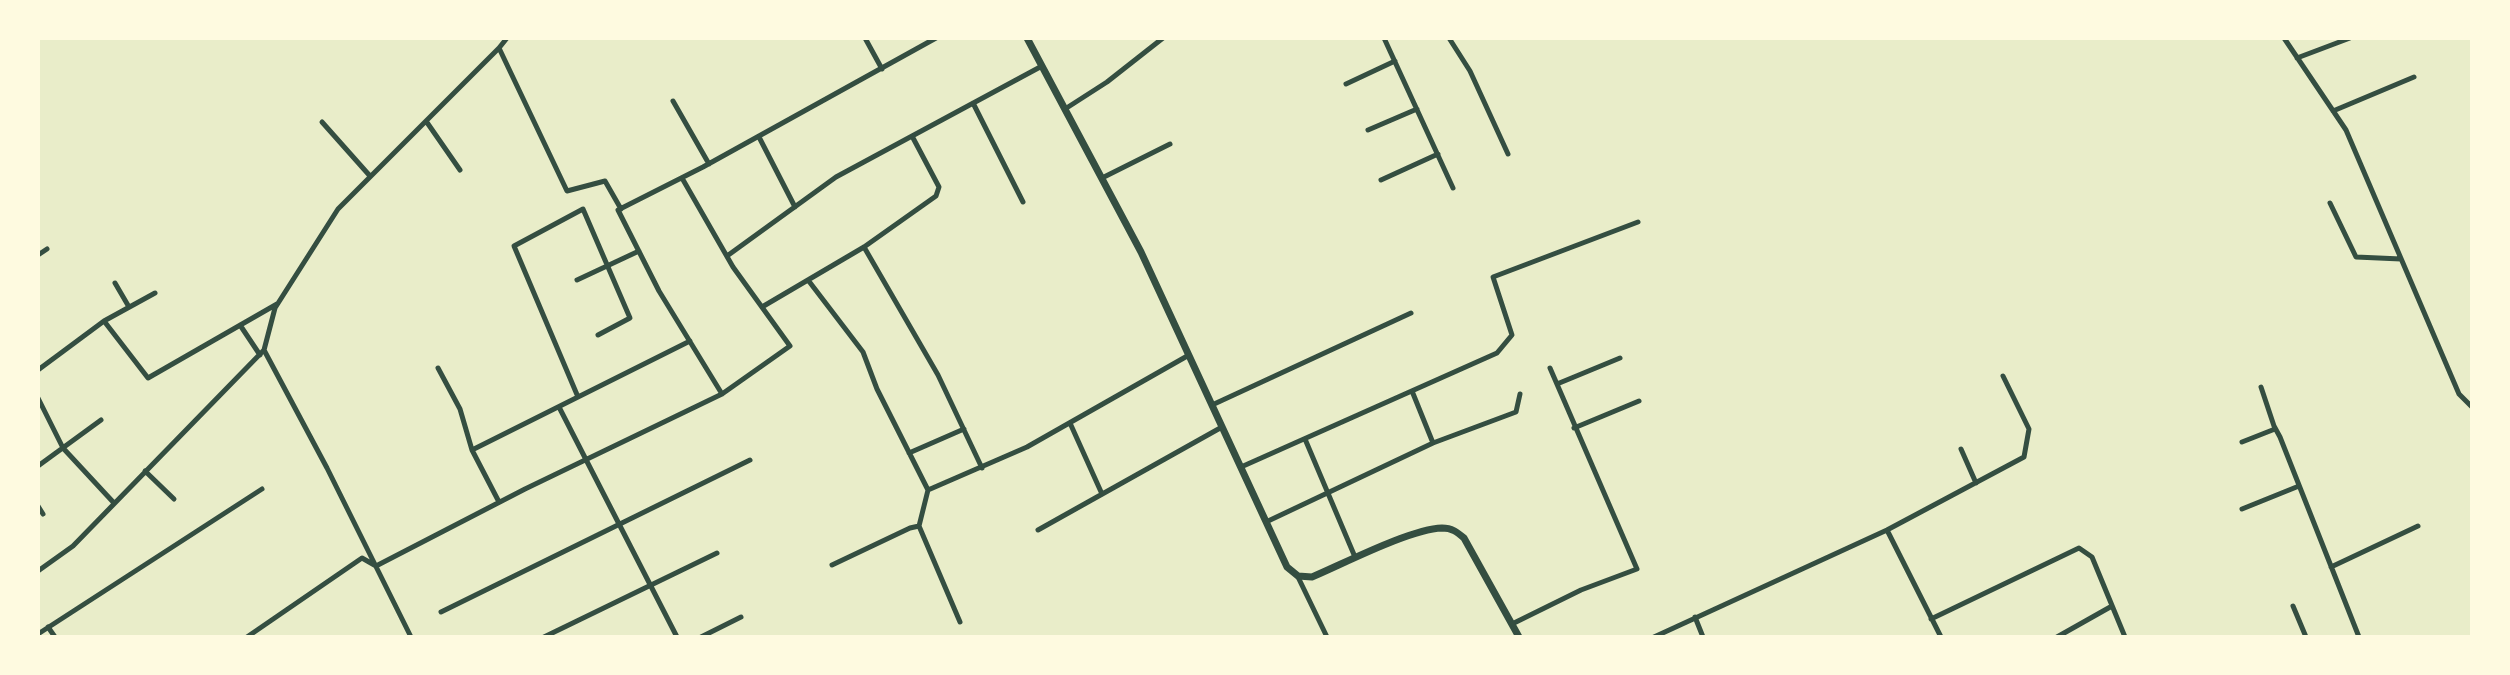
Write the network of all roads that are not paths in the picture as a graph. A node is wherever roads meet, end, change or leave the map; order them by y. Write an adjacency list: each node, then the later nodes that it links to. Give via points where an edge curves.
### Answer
1 (507, 38): 10 (street)
2 (865, 38): 14 (street)
3 (936, 38): 14 (street)
4 (1027, 38): 13 (street)
5 (1163, 38): 19 (street)
6 (1384, 38): 12 (street)
7 (1449, 38): 29 (street)
8 (2284, 38): 11 (street)
9 (2350, 38): 11 (street)
10 (499, 48): 22 (street); 40 (street, via 567,191 605,181)
11 (2297, 58): 21 (street)
12 (1395, 61): 16 (street); 20 (street)
13 (1042, 66): 18 (street); 19 (street)
14 (882, 69): 26 (street)
15 (2414, 77): 21 (street)
16 (1346, 84)
17 (673, 101): 30 (street)
18 (973, 103): 25 (street); 37 (street)
19 (1065, 109): 34 (street)
20 (1417, 109): 24 (street); 28 (street)
21 (2333, 111): 47 (street)
22 (426, 121): 31 (street); 32 (street)
23 (322, 122): 32 (street)
24 (1368, 130)
25 (912, 136): 39 (street, via 836,177); 42 (street, via 939,187 936,196)
26 (759, 137): 30 (street); 39 (street)
27 (1170, 144): 34 (street)
28 (1438, 154): 35 (street); 36 (street)
29 (1508, 154)
30 (709, 164): 33 (street)
31 (460, 170)
32 (370, 176): 53 (street, via 338,209)
33 (682, 178): 40 (street); 46 (street)
34 (1102, 178): 62 (street)
35 (1381, 180)
36 (1453, 188)
37 (1023, 202)
38 (2330, 203): 47 (street, via 2356,257)
39 (795, 207): 46 (street)
40 (621, 209): 44 (street)
41 (1638, 222): 70 (street, via 1493,277 1512,335 1497,353)
42 (864, 247): 50 (street); 83 (street)
43 (47, 249): 45 (street)
44 (639, 251): 48 (street); 60 (street)
45 (38, 255)
46 (727, 256): 55 (street)
47 (2401, 259): 78 (street, via 2459,394)
48 (607, 266): 49 (street); 59 (street, via 630,318); 73 (street, via 583,209 514,246)
49 (577, 280)
50 (808, 280): 55 (street); 91 (street, via 863,352)
51 (115, 283): 54 (street)
52 (155, 293): 54 (street)
53 (278, 303): 58 (street); 61 (street)
54 (129, 307): 57 (street)
55 (762, 307): 71 (street, via 790,346)
56 (1411, 313): 76 (street)
57 (104, 321): 58 (street, via 148,378); 66 (street)
58 (240, 325): 61 (street)
59 (598, 335)
60 (690, 341): 71 (street); 73 (street)
61 (262, 352): 97 (street); 119 (street)
62 (1189, 355): 76 (street); 80 (street)
63 (1620, 358): 68 (street)
64 (438, 368): 90 (street, via 460,409)
65 (1550, 368): 68 (street)
66 (38, 370)
67 (2003, 376): 98 (street, via 2029,429 2024,457)
68 (1557, 384): 82 (street)
69 (2261, 387): 84 (street)
70 (1412, 391): 85 (street); 87 (street)
71 (722, 394): 92 (street)
72 (1520, 394): 87 (street, via 1516,412)
73 (578, 397): 77 (street)
74 (38, 398): 88 (street)
75 (1639, 401): 82 (street)
76 (1212, 405): 81 (street)
77 (559, 407): 90 (street); 92 (street)
78 (2472, 407)
79 (101, 420): 88 (street)
80 (1070, 423): 96 (street); 103 (street)
81 (1222, 427): 95 (street); 103 (street)
82 (1574, 428): 131 (street, via 1637,569)
83 (964, 429): 91 (street); 96 (street)
84 (2275, 429): 86 (street); 99 (street)
85 (1305, 439): 95 (street); 102 (street)
86 (2242, 442)
87 (1433, 443): 102 (street)
88 (63, 448): 94 (street); 106 (street)
89 (1961, 449): 98 (street)
90 (472, 450): 105 (street)
91 (909, 453): 101 (street)
92 (585, 460): 105 (street); 111 (street)
93 (750, 460): 111 (street)
94 (38, 466)
95 (1241, 467): 110 (street)
96 (982, 468): 101 (street)
97 (145, 471): 104 (street); 106 (street)
98 (1976, 483): 115 (street)
99 (2299, 486): 108 (street); 120 (street)
100 (262, 489): 132 (street)
101 (928, 490): 112 (street)
102 (1329, 492): 110 (street); 117 (street)
103 (1102, 494): 114 (street)
104 (174, 499)
105 (499, 502): 119 (street)
106 (115, 503): 121 (street, via 73,546)
107 (38, 506): 109 (street)
108 (2242, 509)
109 (43, 514)
110 (1266, 522): 122 (street, via 1287,567)
111 (619, 525): 123 (street); 126 (street)
112 (919, 526): 118 (street); 130 (street)
113 (2418, 526): 120 (street)
114 (1038, 530)
115 (1887, 530): 128 (street); 129 (street)
116 (717, 553): 123 (street)
117 (1356, 558): 122 (street, via 1312,577); 131 (street, via 1414,534 1455,530)
118 (832, 565)
119 (376, 566): 135 (street, via 362,558); 136 (street)
120 (2331, 567): 148 (street)
121 (38, 571)
122 (1298, 576): 140 (street)
123 (650, 586): 137 (street); 138 (street)
124 (2112, 606): 129 (street, via 2092,557 2079,548); 145 (street); 146 (street)
125 (2293, 606): 147 (street)
126 (441, 612)
127 (741, 617): 139 (street)
128 (1695, 617): 142 (street); 143 (street)
129 (1931, 619): 144 (street)
130 (960, 622)
131 (1512, 624): 141 (street)
132 (48, 627): 133 (street); 134 (street)
133 (38, 634)
134 (55, 637)
135 (247, 637)
136 (411, 637)
137 (544, 637)
138 (677, 637)
139 (701, 637)
140 (1327, 637)
141 (1519, 637)
142 (1654, 637)
143 (1703, 637)
144 (1941, 637)
145 (2057, 637)
146 (2125, 637)
147 (2306, 637)
148 (2359, 637)

